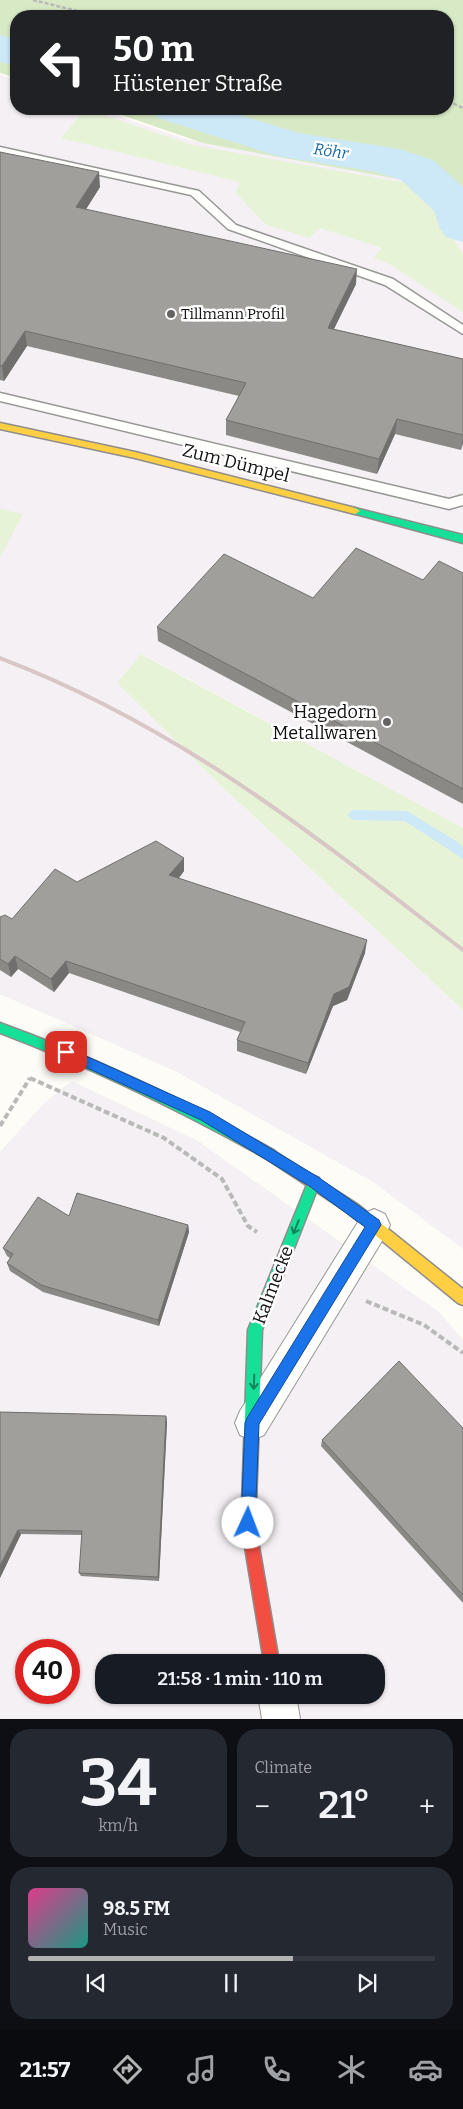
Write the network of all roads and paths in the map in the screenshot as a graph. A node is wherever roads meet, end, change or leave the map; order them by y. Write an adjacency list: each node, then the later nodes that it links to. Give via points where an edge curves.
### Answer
1 (33, 0): 2 (path)
2 (74, 10)
3 (0, 150): 4 (lane, via 195,193 232,227 389,282)
4 (463, 330)
5 (0, 397): 7 (lane, via 449,504)
6 (0, 426): 8 (street, Zum Dümpel, via 135,455)
7 (463, 500)
8 (463, 539)
9 (0, 1028): 10 (street)
10 (48, 1044): 11 (path); 13 (street, via 205,1116)
11 (30, 1078): 12 (path); 15 (path, via 164,1138 222,1179 248,1226)
12 (0, 1126)
13 (314, 1182): 14 (street); 15 (street, Kalmecke, one-way to 15)
14 (374, 1225): 16 (street, Kalmecke); 17 (street)
15 (286, 1251): 19 (street, Kalmecke, one-way to 19, via 256,1330)
16 (336, 1285): 18 (path, via 377,1308 409,1317 442,1335); 19 (street, Kalmecke)
17 (463, 1298)
18 (463, 1353)
19 (252, 1423): 20 (street, Kalmecke, via 248,1523)
20 (271, 1654)
21 (279, 1704): 22 (street)
22 (281, 1719)

